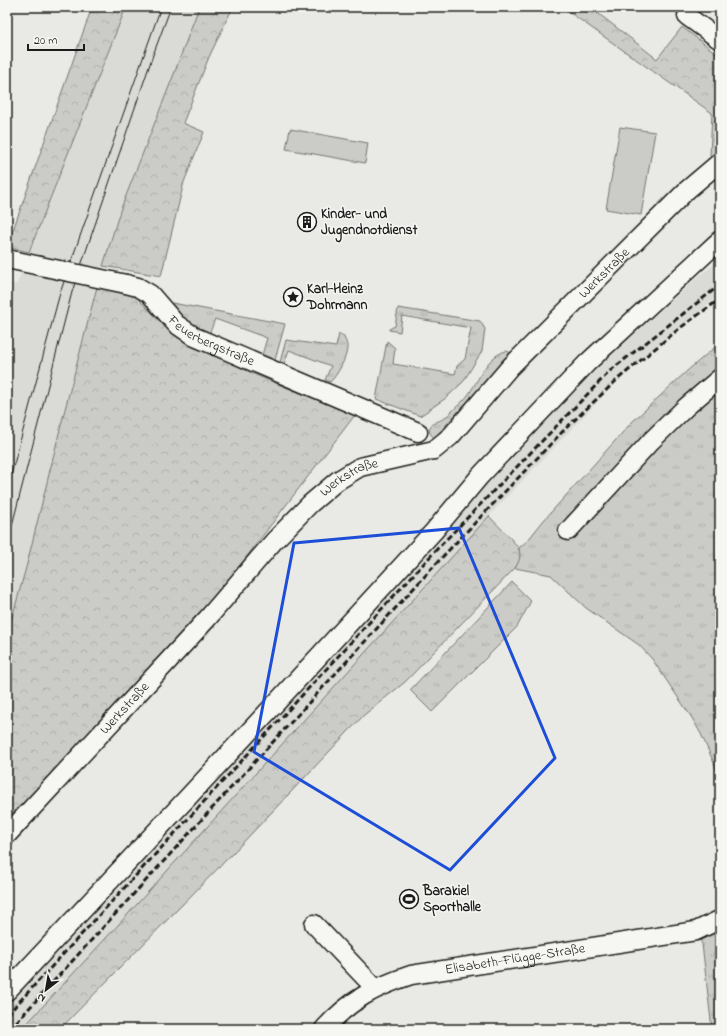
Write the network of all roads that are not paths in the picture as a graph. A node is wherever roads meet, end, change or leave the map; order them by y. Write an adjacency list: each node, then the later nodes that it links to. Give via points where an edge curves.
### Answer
1 (687, 16): 2 (street)
2 (720, 40)
3 (720, 162): 9 (street, Werkstraße, via 687,190 510,367 451,436 434,450 360,467 337,481 310,504)
4 (720, 240): 13 (street, via 582,369 480,476 434,531)
5 (7, 259): 7 (street, Feuerbergstraße, bridge, via 138,287 150,294 176,324 195,337)
6 (720, 378): 8 (street, via 651,441)
7 (418, 432)
8 (568, 531)
9 (7, 835)
10 (719, 920): 12 (street, Elisabeth-Flügge-Straße, via 696,931 411,975)
11 (314, 924): 12 (street)
12 (375, 988): 14 (street, Elisabeth-Flügge-Straße, via 345,1009)
13 (7, 991)
14 (324, 1029)

